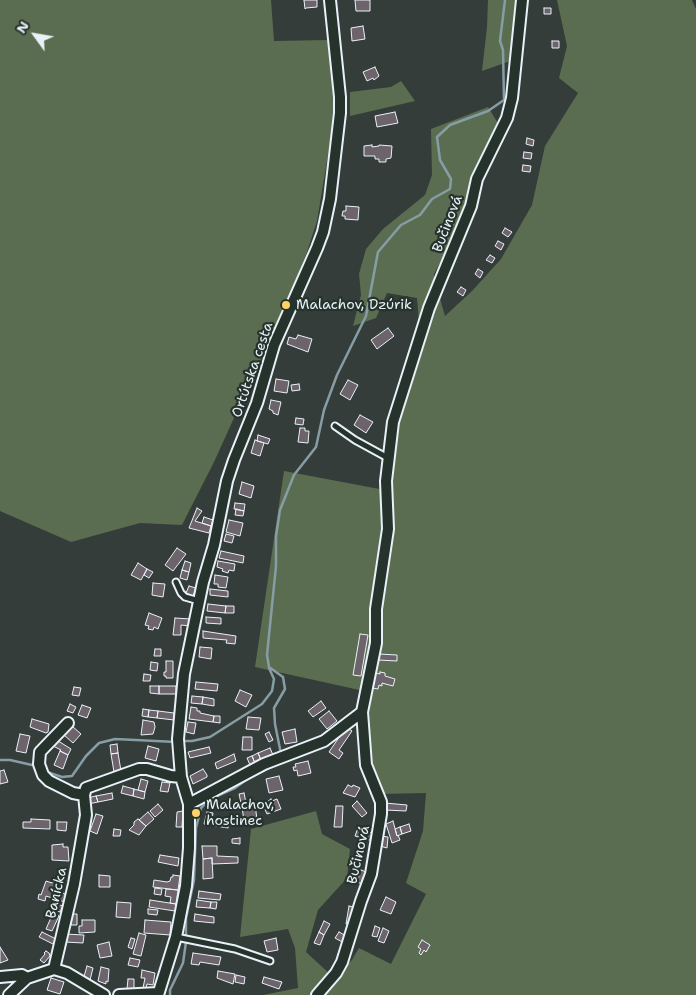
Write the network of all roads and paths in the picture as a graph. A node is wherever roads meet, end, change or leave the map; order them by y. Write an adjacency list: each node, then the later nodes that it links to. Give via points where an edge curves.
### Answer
1 (330, 0): 6 (street, Ortútska cesta, via 340,113 327,216 317,248 274,344 257,403 227,481)
2 (522, 0): 4 (street, Bučinová, via 507,118 477,180 471,206 429,308 393,422)
3 (335, 426): 4 (lane)
4 (389, 458): 7 (street, Bučinová, via 386,481 388,529 376,609 376,642)
5 (176, 582): 6 (lane, via 185,597)
6 (200, 601): 9 (street, Ortútska cesta, via 187,657 178,742)
7 (362, 712): 11 (street, via 324,741 255,769); 21 (street, Bučinová, via 366,765 380,802 376,856 342,962)
8 (68, 723): 10 (street, via 40,752 39,764 43,775 50,781 73,793)
9 (182, 777): 10 (street, via 139,768 88,787); 11 (street, Ortútska cesta)
10 (84, 794): 14 (street, Banícka, via 86,815)
11 (189, 804): 12 (street, Ortútska cesta, via 186,886)
12 (178, 937): 13 (lane, via 235,949); 17 (street, Ortútska cesta)
13 (270, 961)
14 (54, 968): 16 (street); 19 (street)
15 (0, 977): 16 (street, via 22,975)
16 (28, 978): 18 (street)
17 (158, 994): 20 (street, Ortútska cesta)
18 (8, 995)
19 (104, 995)
20 (119, 995)
21 (317, 995)

